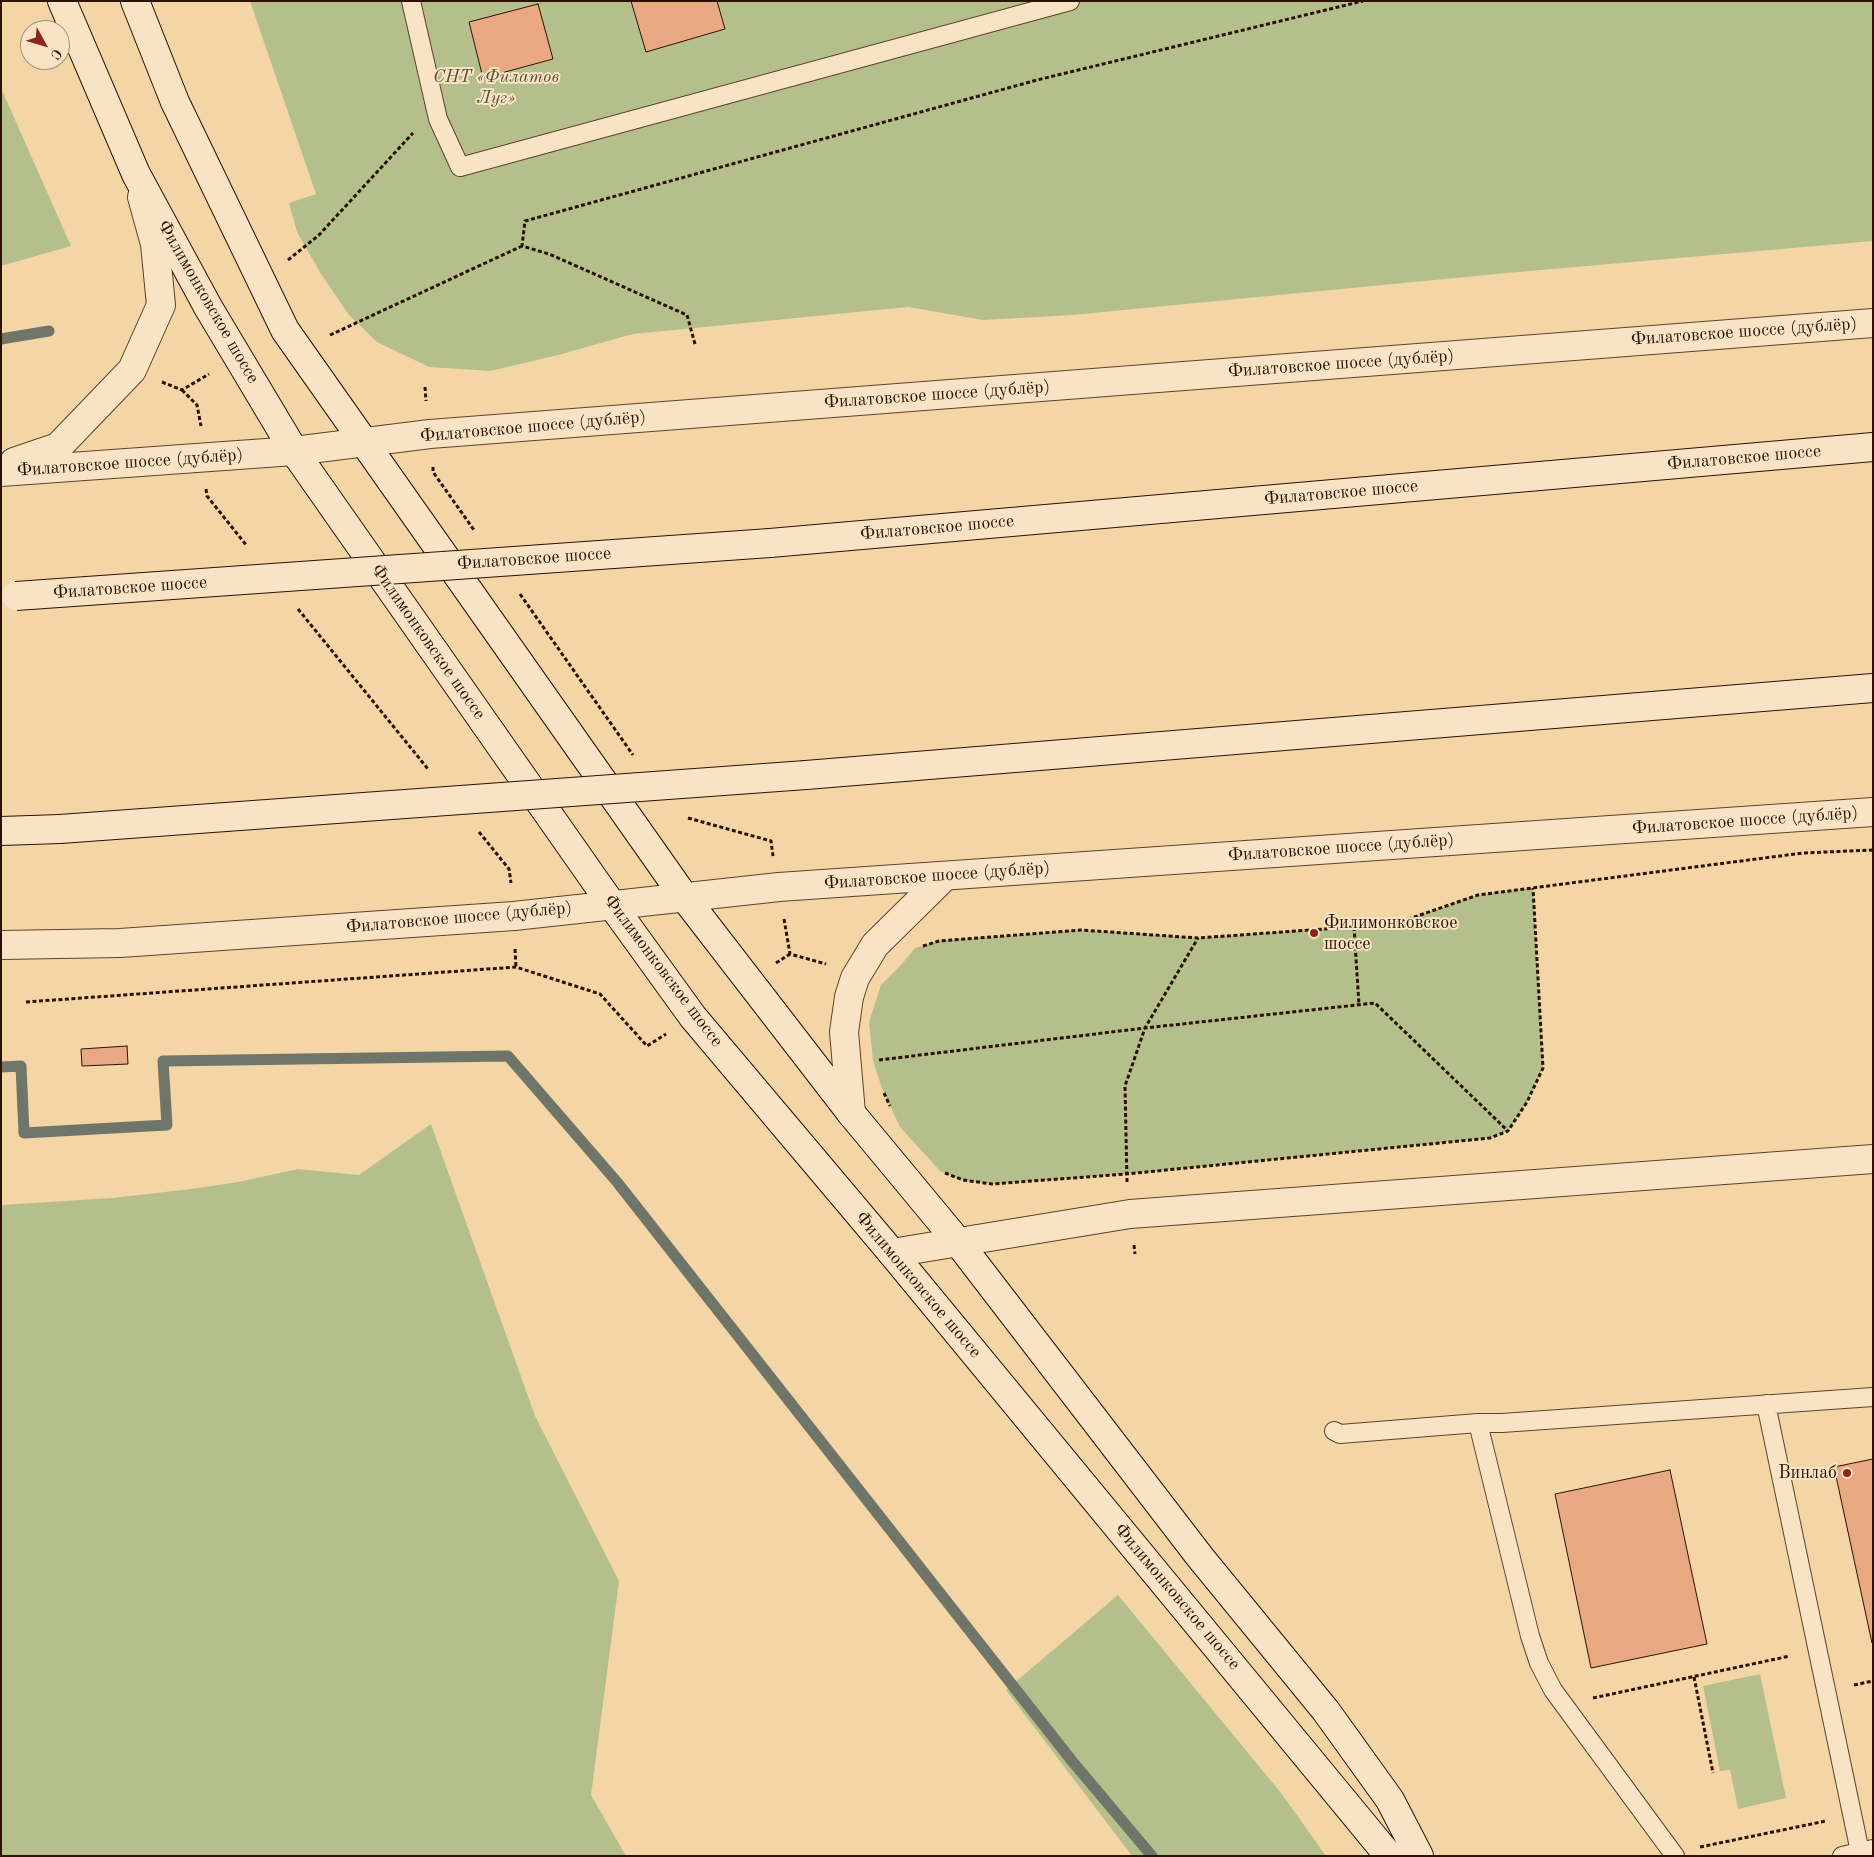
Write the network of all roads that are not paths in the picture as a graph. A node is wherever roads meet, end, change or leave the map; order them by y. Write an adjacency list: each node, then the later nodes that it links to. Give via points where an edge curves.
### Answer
1 (62, 1): 5 (main road, Филимонковское шоссе)
2 (134, 1): 7 (main road, via 175,102 285,330)
3 (411, 1): 4 (lane, via 438,120 460,167)
4 (1070, 1)
5 (136, 174): 9 (main road, Филимонковское шоссе, via 208,308); 10 (main road, via 155,244 161,305 132,370 58,447)
6 (1873, 322): 7 (main road, Филатовское шоссе (дублёр), via 430,434)
7 (364, 443): 9 (main road, Филатовское шоссе (дублёр)); 17 (main road)
8 (1873, 447): 12 (main road, Филатовское шоссе, bridge, via 770,543)
9 (294, 451): 11 (main road, Филатовское шоссе (дублёр)); 18 (main road, Филимонковское шоссе)
10 (1, 466)
11 (1, 472)
12 (9, 596)
13 (1873, 688): 15 (main road, bridge, via 806,775)
14 (1873, 812): 16 (main road, Филатовское шоссе (дублёр))
15 (1, 831)
16 (945, 876): 17 (main road, Филатовское шоссе (дублёр), via 779,887); 20 (main road, via 875,945 855,978 844,1032)
17 (685, 898): 18 (main road, Филатовское шоссе (дублёр)); 20 (main road)
18 (612, 905): 19 (main road, Филатовское шоссе (дублёр), via 514,916 120,943); 23 (main road, Филимонковское шоссе, via 693,1017)
19 (1, 945)
20 (851, 1113): 22 (main road)
21 (1873, 1159): 22 (main road, via 1130,1214)
22 (958, 1242): 23 (main road); 31 (main road, via 1200,1557 1326,1711 1390,1800)
23 (892, 1253): 30 (main road, Филимонковское шоссе)
24 (1873, 1397): 25 (lane)
25 (1766, 1404): 26 (lane); 28 (lane, via 1852,1815)
26 (1478, 1423): 27 (lane, via 1340,1434); 29 (lane, via 1539,1663 1553,1690)
27 (1334, 1431)
28 (1866, 1851): 32 (lane)
29 (1673, 1854)
30 (1389, 1856)
31 (1419, 1856)
32 (1842, 1856)

